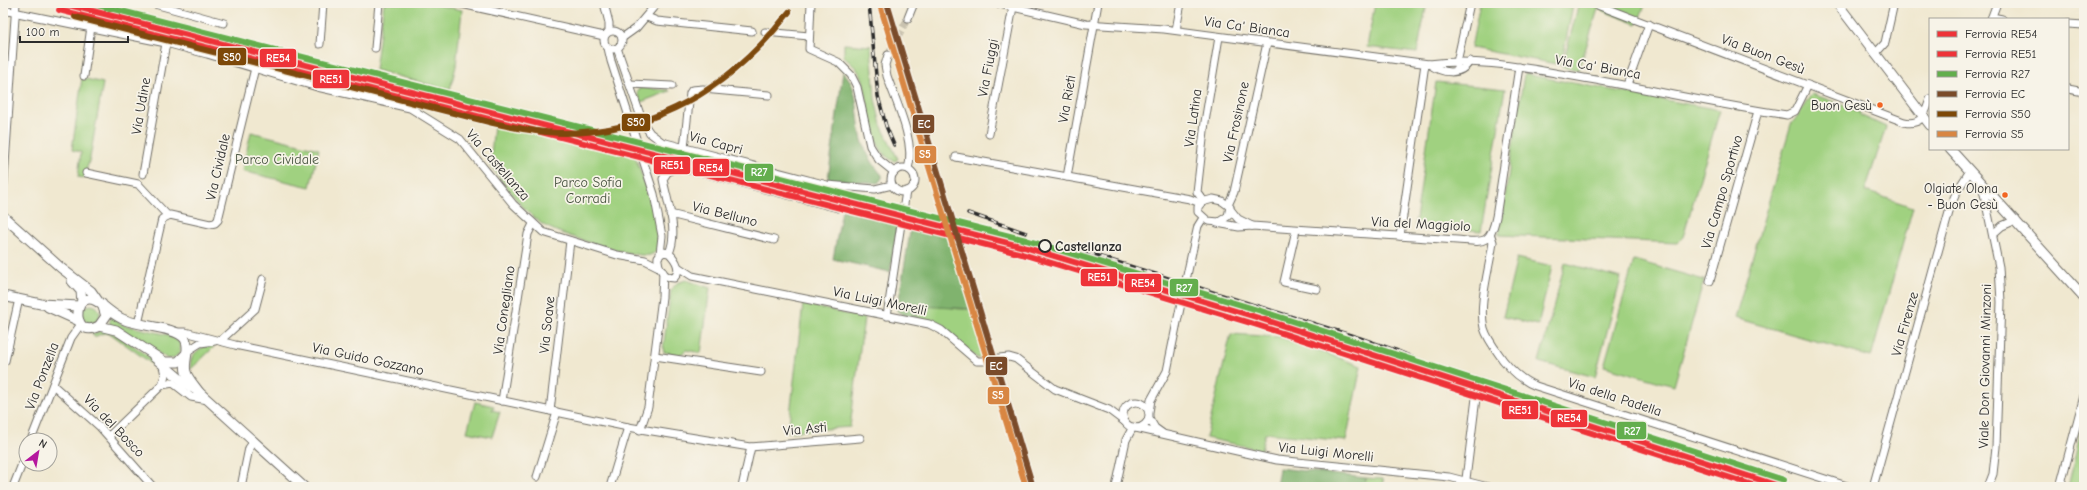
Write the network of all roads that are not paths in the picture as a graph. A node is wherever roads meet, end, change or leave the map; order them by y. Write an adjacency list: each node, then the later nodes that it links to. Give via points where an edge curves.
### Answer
1 (16, 3): 20 (street)
2 (151, 3): 24 (street)
3 (324, 3): 38 (street)
4 (379, 3): 40 (street)
5 (457, 3): 33 (street)
6 (604, 3): 33 (street, via 609,23)
7 (657, 3): 21 (street)
8 (811, 3): 34 (street)
9 (914, 3): 22 (street)
10 (995, 3): 18 (street, Via Ca' Bianca)
11 (1098, 3): 27 (street, Via Rieti)
12 (1181, 3): 30 (street)
13 (1470, 3): 46 (street)
14 (1592, 3): 25 (street, Via Buon Gesù)
15 (1837, 3): 43 (main road)
16 (1894, 3): 43 (street, via 1885,43)
17 (1997, 3): 23 (street)
18 (1014, 7): 27 (street, Via Ca' Bianca); 64 (street, Via Fiuggi)
19 (3, 10): 20 (street, Via Castellanza)
20 (15, 12): 29 (street, Via Castellanza); 60 (street)
21 (647, 17): 31 (street, via 657,21); 36 (street)
22 (908, 18)
23 (1992, 18)
24 (224, 23)
25 (1648, 24): 53 (street); 54 (street, Via Buon Gesù)
26 (2069, 24): 28 (street)
27 (1093, 25): 30 (street, Via Ca' Bianca); 73 (street, Via Rieti)
28 (2084, 25)
29 (91, 27): 37 (street, Via Castellanza); 51 (street)
30 (1176, 30): 35 (street, Via Ca' Bianca)
31 (752, 31)
32 (765, 32): 34 (street)
33 (607, 34): 36 (street, via 617,32); 41 (street, via 604,42)
34 (809, 36): 70 (street, via 810,51 836,61 851,75 857,87 870,146 879,160)
35 (1218, 37): 39 (street, Via Ca' Bianca); 78 (street, Via Latina, via 1197,192)
36 (622, 38): 42 (street, via 622,43)
37 (166, 43): 49 (street, Via Castellanza); 72 (street, Via Udine)
38 (320, 44)
39 (1267, 44): 47 (street, Via Ca' Bianca); 79 (street, Via Frosinone)
40 (375, 48)
41 (608, 48): 42 (street); 95 (street, via 610,61 651,184)
42 (617, 48): 52 (street, Via Capri)
43 (1876, 54): 62 (main road)
44 (888, 55): 68 (street, via 885,65 887,76 908,141)
45 (1470, 61): 46 (street, Via Ca' Bianca); 48 (street, Via Ca' Bianca); 50 (street)
46 (1457, 62): 47 (street, Via Ca' Bianca); 50 (street)
47 (1427, 64): 50 (street, Via Ca' Bianca, via 1444,73); 91 (street)
48 (1519, 67): 53 (street, Via Ca' Bianca); 92 (street, Via del Maggiolo)
49 (255, 68): 82 (street, Via Cividale, via 218,220 210,224); 87 (street, Via Castellanza, via 416,111 451,132 465,144 507,197)
50 (1457, 70)
51 (84, 76)
52 (630, 84): 55 (street); 65 (street, Via Capri, via 645,126 653,136 666,144)
53 (1627, 85): 61 (street, Via Ca' Bianca)
54 (1808, 85): 61 (street, via 1798,107 1791,115); 62 (street, Via Buon Gesù, via 1904,122 1914,123)
55 (672, 86)
56 (2069, 89): 57 (street)
57 (2084, 92)
58 (769, 95): 65 (street, via 703,89 691,91)
59 (1929, 102): 62 (street)
60 (6, 106): 77 (street)
61 (1758, 111): 103 (street, Via Campo Sportivo)
62 (1924, 117): 63 (main road)
63 (1929, 124)
64 (989, 134)
65 (684, 148): 75 (street, Via Capri, via 831,186 875,189)
66 (1951, 150): 69 (main road)
67 (956, 157): 73 (street)
68 (908, 169): 70 (street, via 900,168); 76 (street, via 913,174 914,182)
69 (1970, 171): 74 (main road); 162 (street, Via Firenze, via 1951,205)
70 (894, 172): 75 (street, via 891,178)
71 (86, 173): 82 (street, via 138,184)
72 (143, 174)
73 (1067, 177): 78 (street)
74 (1982, 183): 85 (main road); 90 (street, Viale Don Giovanni Minzoni)
75 (892, 185): 76 (street, via 900,191)
76 (906, 191): 112 (street)
77 (3, 194)
78 (1202, 202): 79 (street, via 1218,200); 84 (street, via 1198,210)
79 (1229, 207): 86 (street, via 1227,218); 88 (street, Via del Maggiolo, via 1238,219)
80 (838, 208): 81 (street, via 697,171 674,169 663,179)
81 (670, 214): 93 (street, Via Belluno); 95 (street, via 673,243)
82 (167, 215): 114 (street, via 161,222)
83 (3, 216): 98 (main road)
84 (1203, 218): 86 (street); 128 (street, bridge, via 1198,226 1167,371)
85 (2016, 220): 90 (street, via 2002,226); 107 (main road)
86 (1216, 223): 88 (street, Via del Maggiolo, via 1239,227)
87 (533, 224): 94 (street, Via Castellanza, via 545,233); 133 (street, Via Conegliano, via 528,234)
88 (1252, 226): 89 (street, Via del Maggiolo)
89 (1296, 230): 91 (street, Via del Maggiolo); 104 (street, via 1284,282)
90 (1993, 234): 150 (street, Viale Don Giovanni Minzoni, via 2000,275 2001,323)
91 (1400, 236): 92 (street, Via del Maggiolo, via 1470,241 1484,240)
92 (1491, 236): 161 (street, Via della Padella, via 1483,309 1484,328 1501,357 1524,380)
93 (774, 240)
94 (570, 241): 96 (street, Via Castellanza, via 623,257); 137 (street, Via Soave)
95 (664, 254): 96 (street, Via Castellanza); 97 (street); 99 (street)
96 (645, 260): 99 (street, Via Castellanza)
97 (678, 267): 100 (street); 101 (street)
98 (61, 268): 109 (main road, via 79,281); 111 (main road, via 81,291)
99 (661, 270): 101 (street, Via Castellanza); 106 (street)
100 (692, 276): 101 (street); 112 (street, Via Luigi Morelli)
101 (674, 277): 106 (street)
102 (262, 279): 117 (street, via 255,309)
103 (1710, 281)
104 (1317, 289)
105 (3, 296): 108 (main road)
106 (662, 296): 120 (street)
107 (2084, 297)
108 (19, 299): 110 (main road); 122 (street)
109 (100, 302): 111 (main road, via 90,299); 114 (main road, via 122,319); 115 (main road, via 106,316)
110 (41, 304): 111 (main road); 113 (main road)
111 (81, 304): 113 (main road, via 77,313)
112 (887, 316): 123 (street, Via Luigi Morelli, via 936,327 977,361)
113 (80, 323): 115 (main road, via 88,328); 126 (street, Via Ponzella, via 71,336)
114 (138, 324): 116 (main road)
115 (99, 326): 119 (main road, via 116,330)
116 (175, 332): 117 (street, Via Guido Gozzano); 118 (main road, via 185,340)
117 (220, 341): 118 (street, via 202,342); 133 (street, Via Guido Gozzano)
118 (186, 353): 119 (main road, via 180,361 174,363 165,362); 129 (main road, via 186,373)
119 (154, 356): 124 (main road)
120 (655, 356): 125 (street); 142 (street, via 648,407)
121 (999, 358): 136 (street, via 1016,358 1055,389)
122 (5, 361)
123 (988, 361)
124 (163, 366): 127 (street, via 165,375); 129 (main road)
125 (762, 372)
126 (53, 385): 143 (street, Via Ponzella); 145 (street, Via del Bosco)
127 (162, 385): 132 (street, via 174,383 191,397); 145 (street)
128 (1156, 391): 134 (street, via 1148,398); 138 (street)
129 (199, 392): 132 (main road)
130 (2084, 396): 165 (street)
131 (1476, 398): 152 (street)
132 (208, 400): 147 (main road)
133 (502, 401): 137 (street, Via Guido Gozzano)
134 (1137, 402): 135 (street); 138 (street, via 1145,405)
135 (1125, 408): 136 (street); 139 (street)
136 (1110, 410): 139 (street)
137 (553, 412): 140 (street, Via Guido Gozzano); 151 (street)
138 (1149, 415): 141 (street, via 1144,425); 144 (street, via 1155,428)
139 (1125, 422): 141 (street)
140 (628, 427): 142 (street, Via Guido Gozzano); 157 (street)
141 (1134, 428): 144 (street, Via Luigi Morelli); 159 (street, via 1127,436)
142 (640, 430): 148 (street, Via Guido Gozzano)
143 (34, 432)
144 (1163, 433): 152 (street, Via Luigi Morelli, via 1277,460)
145 (109, 436): 153 (street, Via del Bosco)
146 (860, 438): 148 (street, Via Asti)
147 (254, 441): 155 (street, via 249,447); 156 (main road)
148 (751, 447): 158 (street)
149 (19, 472): 154 (street)
150 (1993, 474): 163 (street, Viale Don Giovanni Minzoni); 164 (street, Viale Don Giovanni Minzoni)
151 (538, 477)
152 (1466, 484): 160 (street, Via Luigi Morelli)
153 (149, 485)
154 (13, 487)
155 (241, 487)
156 (304, 487)
157 (610, 487)
158 (742, 487)
159 (1116, 487)
160 (1488, 487)
161 (1850, 487)
162 (1873, 487)
163 (1988, 487)
164 (1994, 487)
165 (2060, 487)

